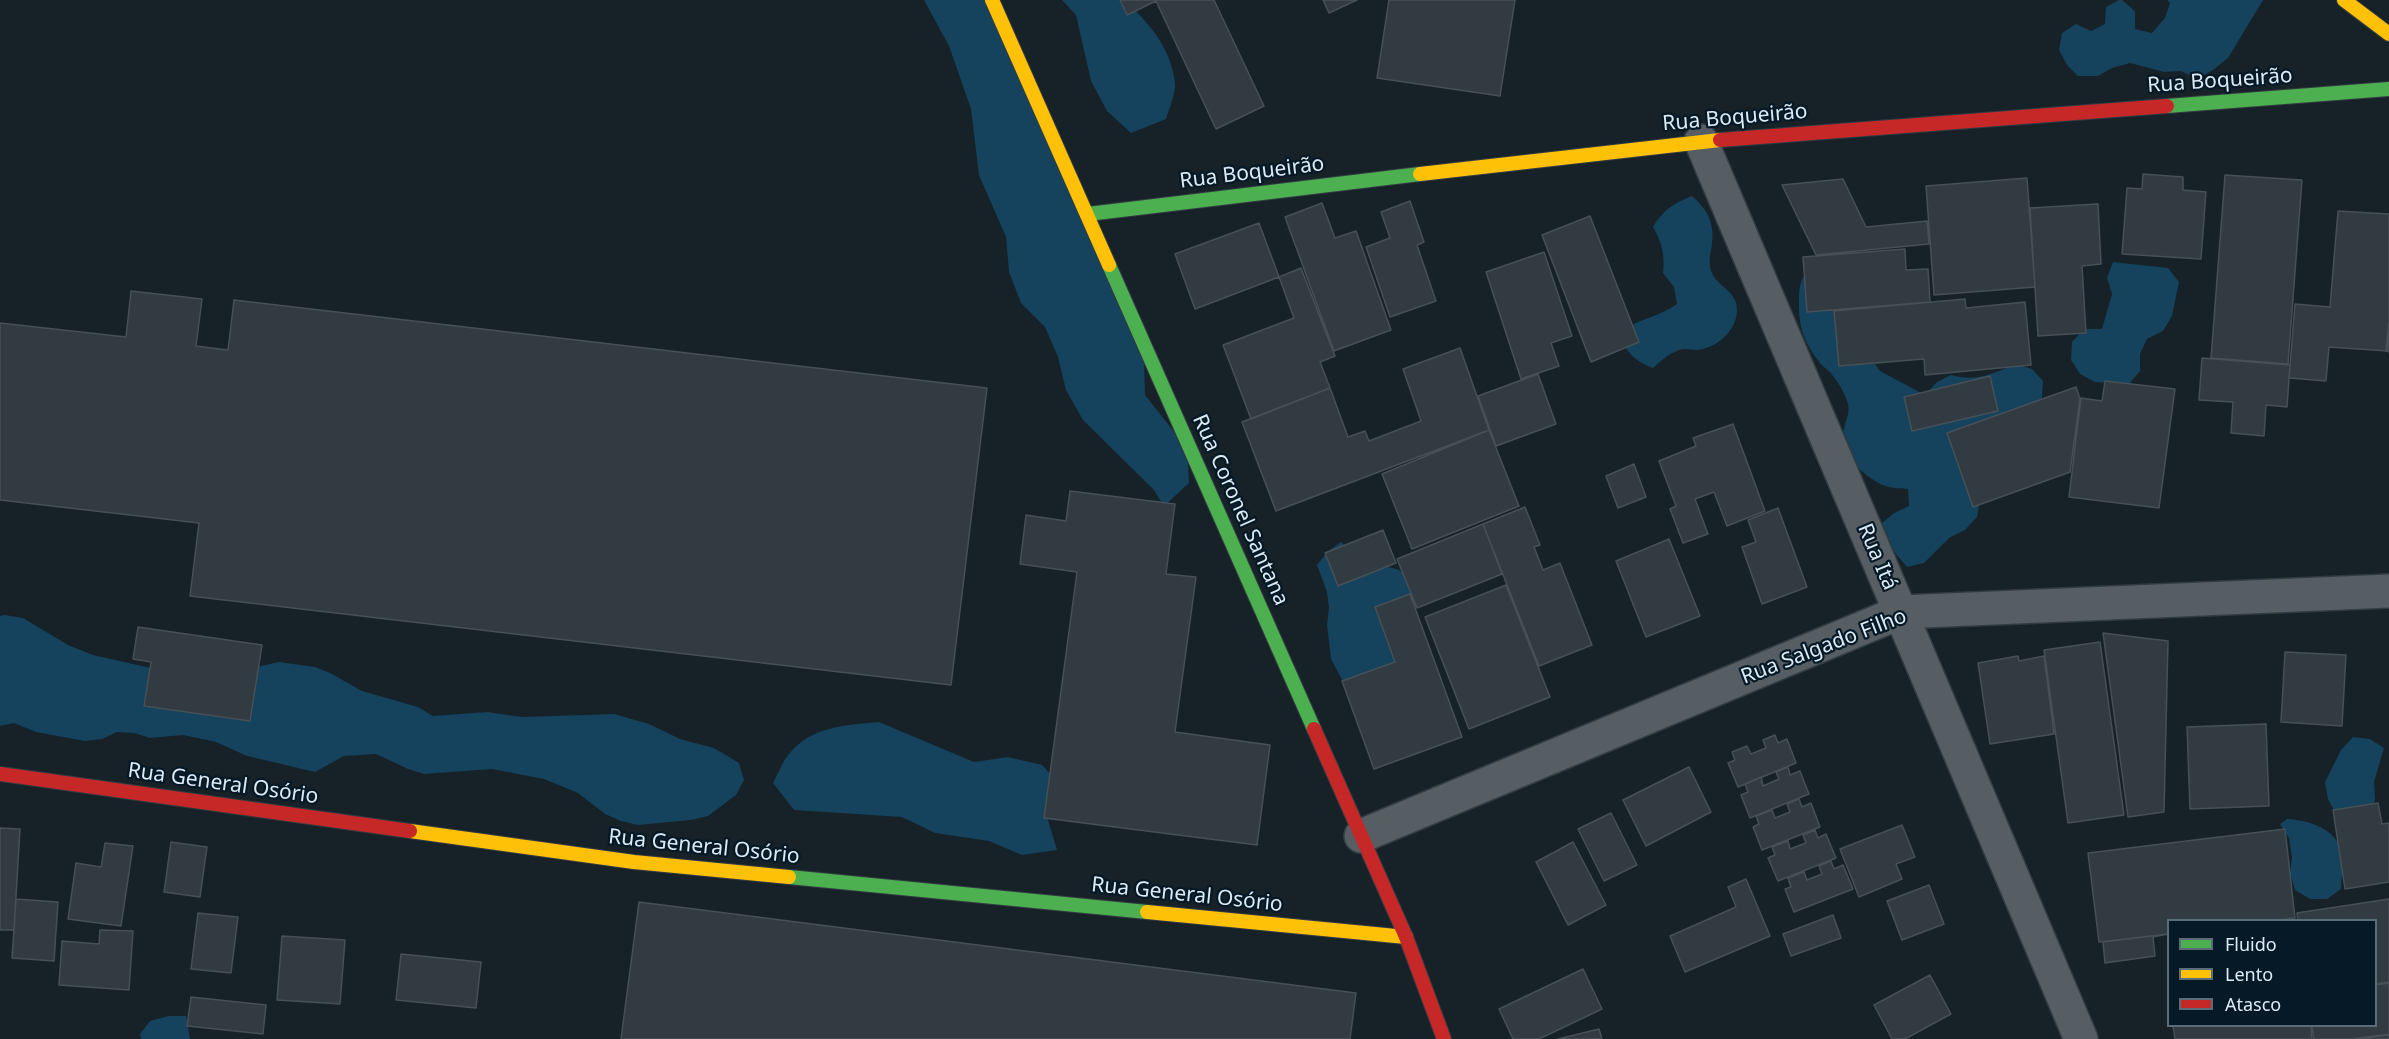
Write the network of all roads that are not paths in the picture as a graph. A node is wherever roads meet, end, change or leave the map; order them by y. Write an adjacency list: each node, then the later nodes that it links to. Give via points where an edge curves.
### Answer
1 (992, 0): 6 (street, Rua Coronel Santana)
2 (2344, 0): 3 (street)
3 (2389, 34)
4 (2389, 89): 5 (street, Rua Boqueirão)
5 (1701, 141): 6 (street, Rua Boqueirão); 8 (street, Rua Itá)
6 (1088, 214): 10 (street, Rua Coronel Santana)
7 (2389, 591): 8 (street, Rua Salgado Filho)
8 (1901, 612): 10 (street, Rua Salgado Filho); 13 (street, Rua Itá)
9 (0, 774): 11 (street, Rua General Osório, via 634,862)
10 (1361, 837): 11 (street, Rua Coronel Santana)
11 (1406, 937): 12 (street, Rua Coronel Santana)
12 (1444, 1039)
13 (2081, 1039)

